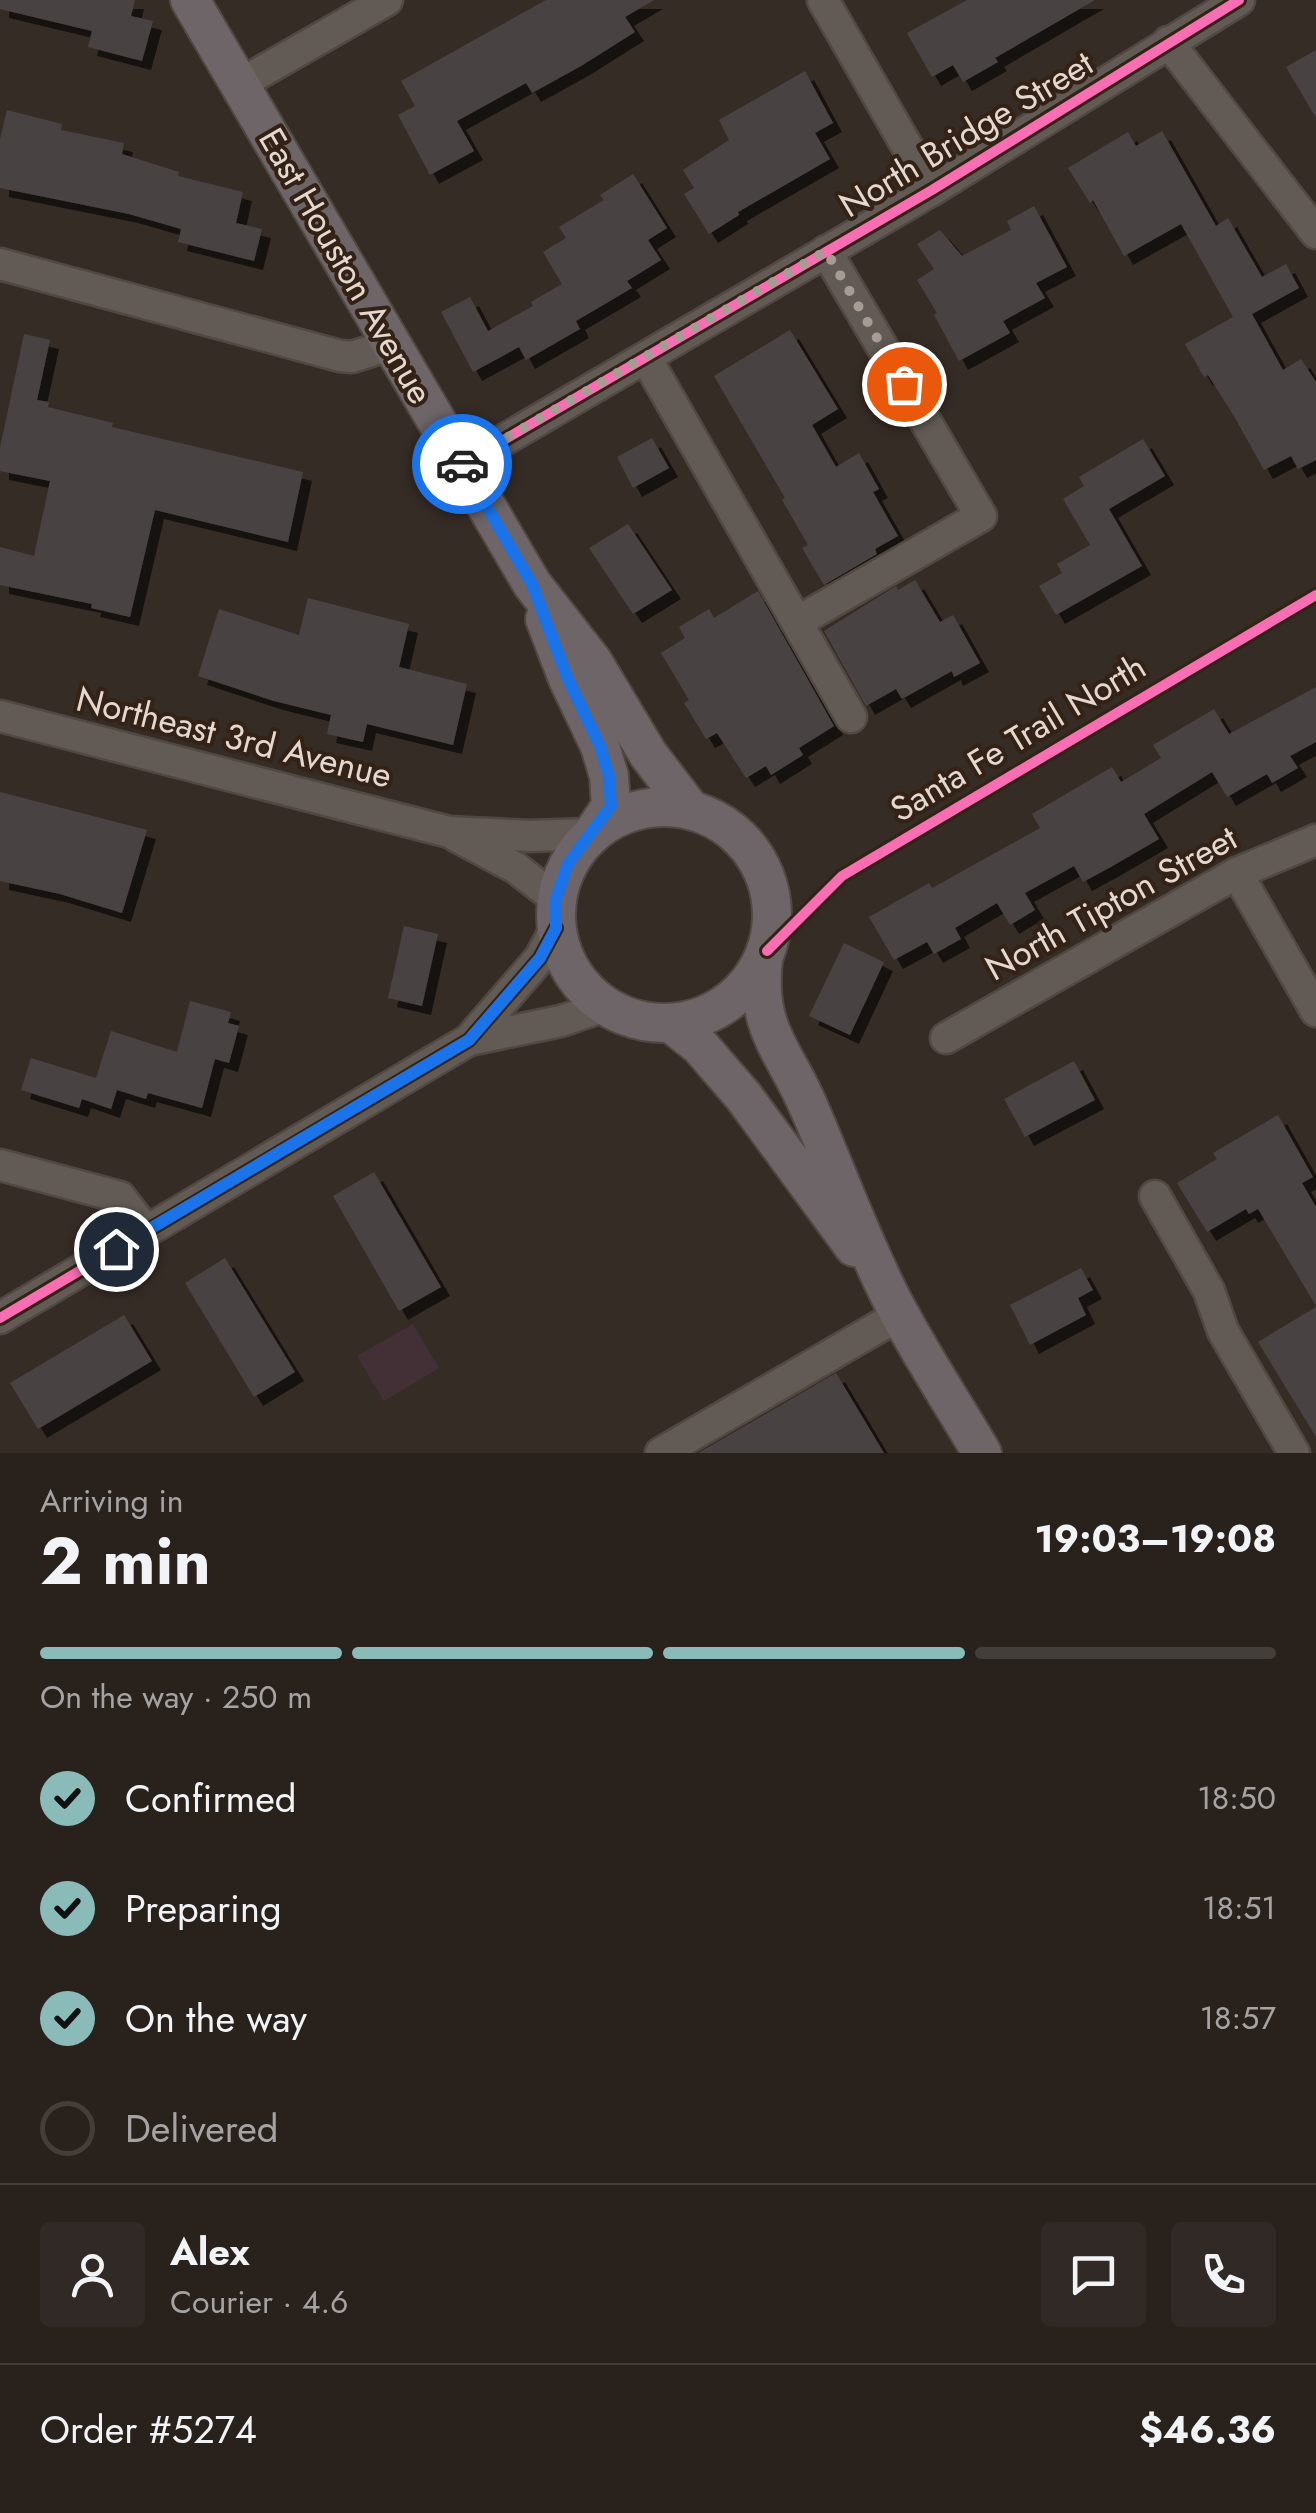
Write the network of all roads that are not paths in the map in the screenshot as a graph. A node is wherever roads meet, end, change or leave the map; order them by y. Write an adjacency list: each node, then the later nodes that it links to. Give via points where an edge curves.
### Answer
1 (190, 0): 6 (main road, East Houston Avenue)
2 (386, 0): 6 (street)
3 (823, 0): 7 (street)
4 (1239, 0): 5 (street, North Bridge Street)
5 (1168, 42): 7 (street, North Bridge Street); 8 (street)
6 (240, 84): 11 (main road, East Houston Avenue)
7 (932, 190): 9 (street, North Bridge Street)
8 (1316, 233)
9 (826, 251): 12 (street, North Bridge Street); 15 (street, via 981,516)
10 (0, 264): 11 (street, via 340,356)
11 (392, 344): 13 (main road, East Houston Avenue)
12 (646, 358): 13 (street, North Bridge Street); 15 (street)
13 (461, 465): 14 (main road, East Houston Avenue)
14 (532, 584): 18 (main road, East Houston Avenue); 20 (main road, East Houston Avenue, via 609,776 611,806)
15 (797, 622): 17 (street)
16 (0, 716): 19 (street, Northeast 3rd Avenue)
17 (850, 717)
18 (690, 808): 20 (main road, via 657,805 624,813); 24 (main road, via 724,823 750,848 767,880 773,915)
19 (449, 832): 20 (street, Northeast 3rd Avenue); 23 (street, Northeast 3rd Avenue, via 516,868)
20 (592, 832): 23 (main road, via 568,864)
21 (1316, 840): 22 (street, North Tipton Street)
22 (1236, 872): 26 (street); 28 (street, North Tipton Street)
23 (556, 913): 25 (main road, via 564,958 581,986); 29 (street, via 540,958)
24 (764, 960): 27 (main road, via 726,1004); 33 (main road, via 760,986 769,1033 807,1102)
25 (605, 1006): 27 (main road, via 637,1020); 29 (street)
26 (1316, 1011)
27 (672, 1024): 33 (main road, via 744,1097)
28 (946, 1038)
29 (469, 1040): 32 (street)
30 (0, 1165): 32 (street, via 120,1197)
31 (1155, 1196): 37 (street)
32 (146, 1232): 34 (street)
33 (895, 1304): 35 (street); 36 (main road)
34 (0, 1318)
35 (662, 1453)
36 (982, 1453)
37 (1294, 1453)

